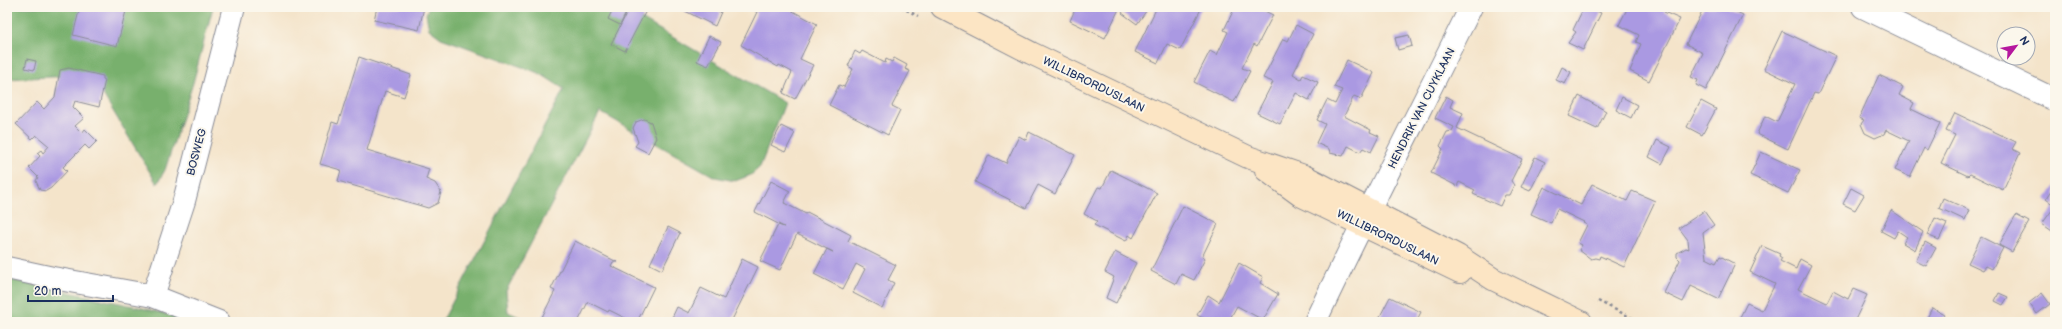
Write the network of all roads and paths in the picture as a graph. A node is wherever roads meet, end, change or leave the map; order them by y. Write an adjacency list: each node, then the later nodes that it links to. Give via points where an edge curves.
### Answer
1 (234, 7): 8 (street, BOSWEG, via 184,201)
2 (942, 7): 6 (main road, WILLIBRORDUSLAAN, via 1031,53 1248,157 1304,176)
3 (1471, 7): 6 (street, HENDRIK VAN CUYKLAAN)
4 (1863, 7): 5 (street)
5 (2055, 100)
6 (1365, 216): 10 (street, HENDRIK VAN CUYKLAAN); 11 (main road, WILLIBRORDUSLAAN, via 1458,256 1493,279)
7 (7, 268): 8 (street)
8 (153, 296): 9 (street)
9 (220, 322)
10 (1315, 322)
11 (1581, 322)

